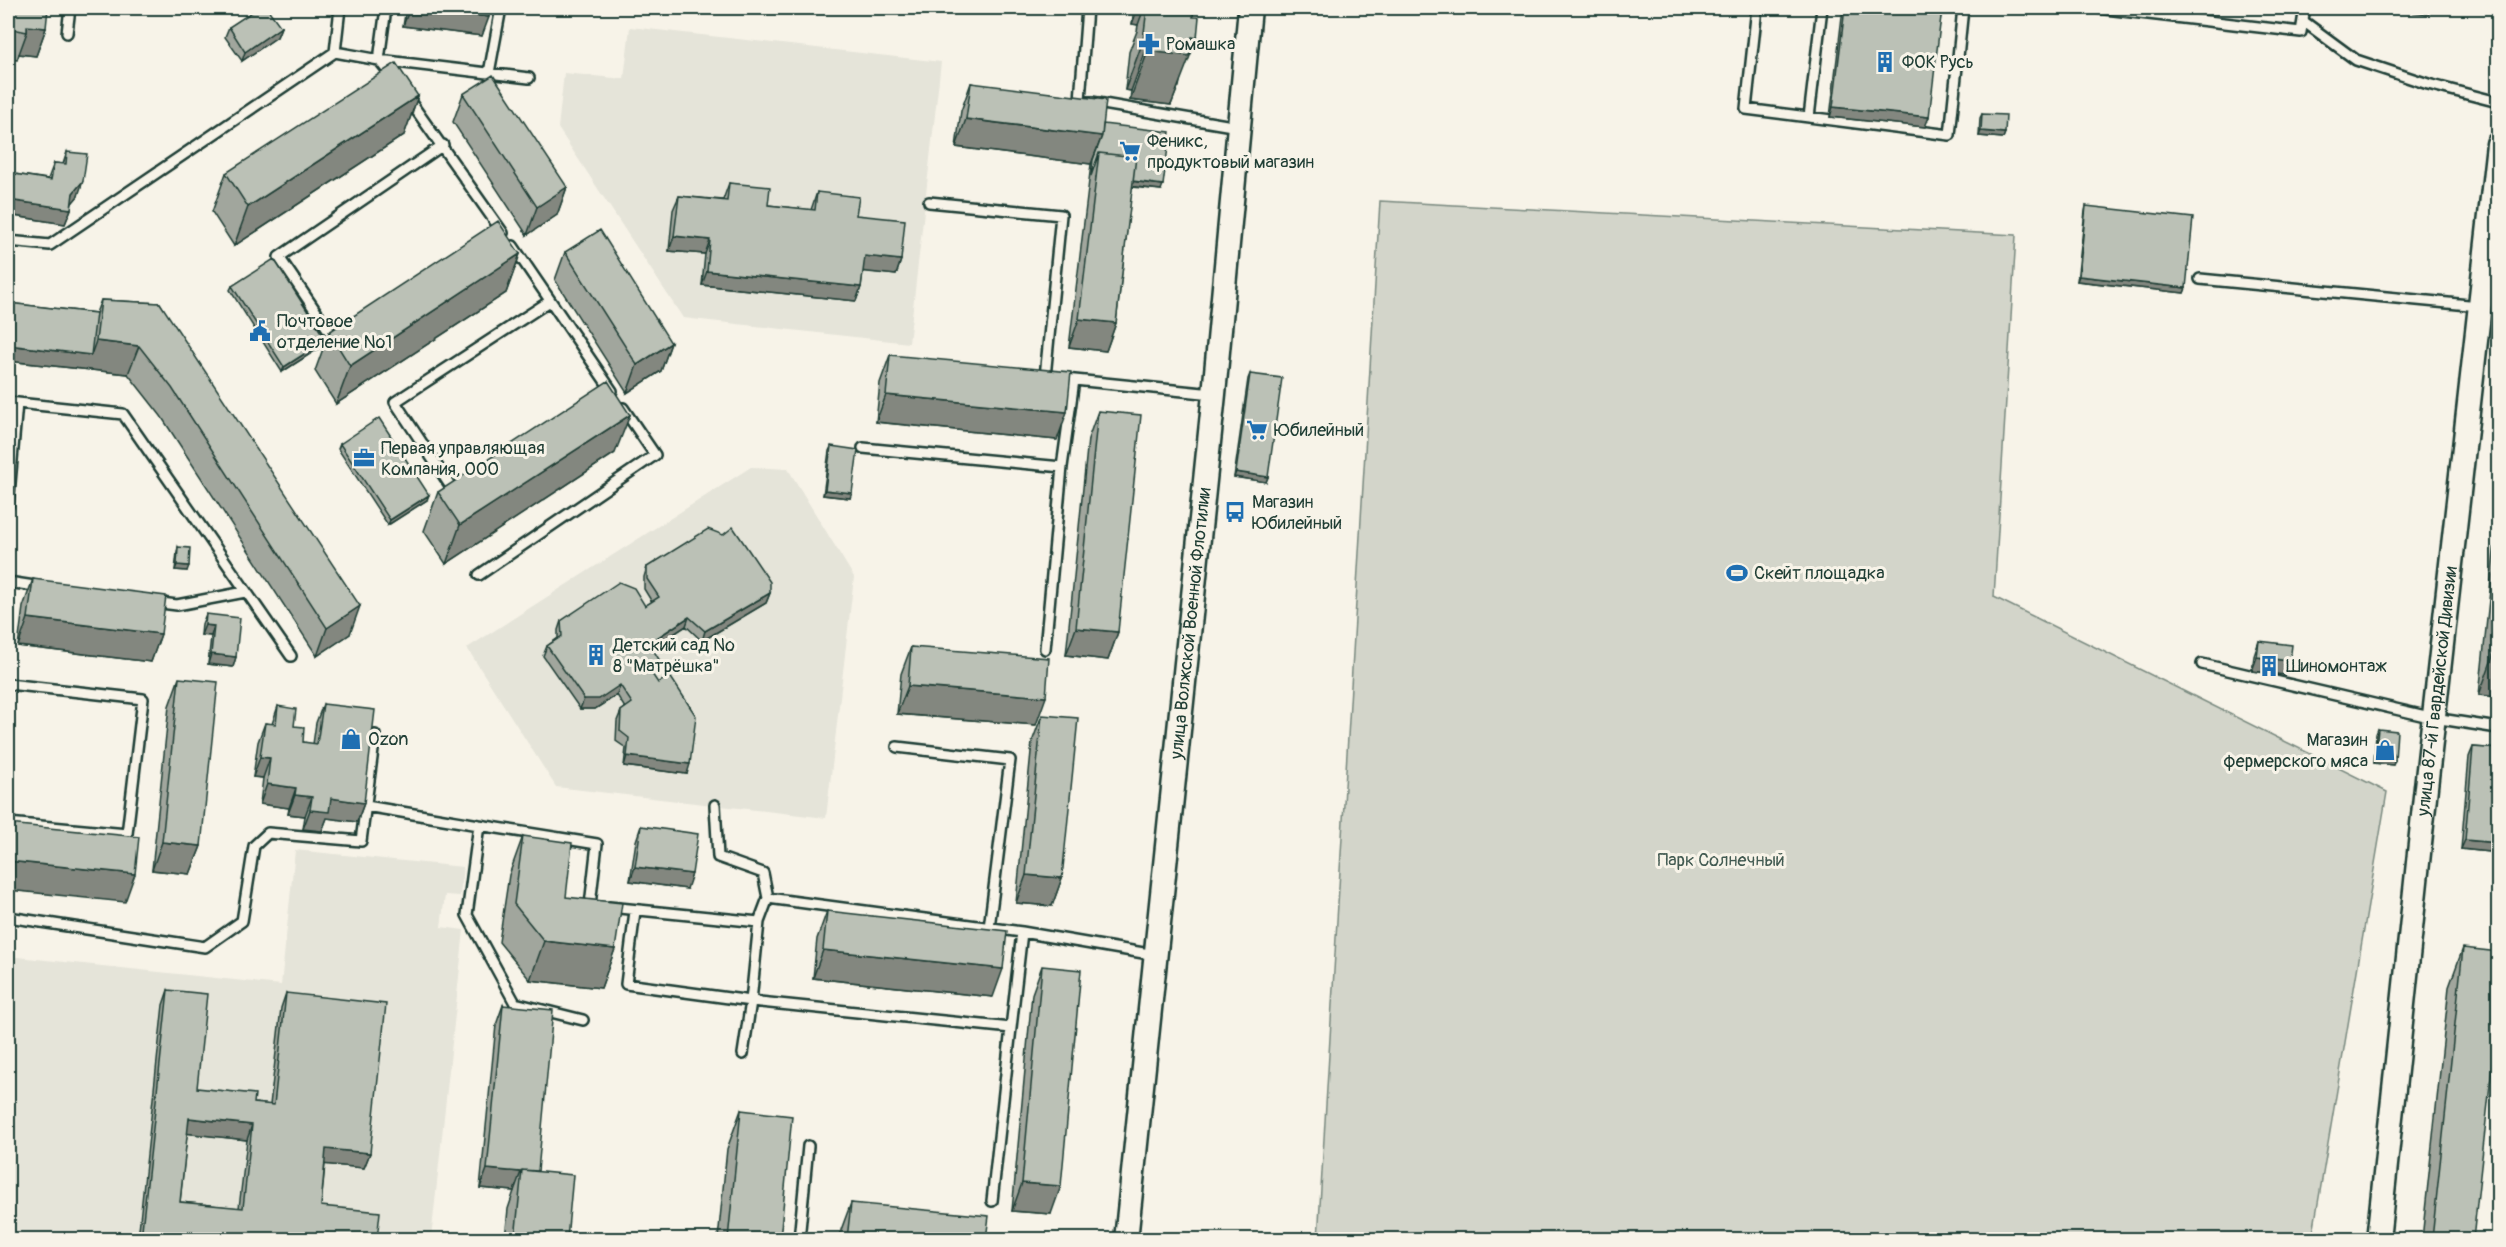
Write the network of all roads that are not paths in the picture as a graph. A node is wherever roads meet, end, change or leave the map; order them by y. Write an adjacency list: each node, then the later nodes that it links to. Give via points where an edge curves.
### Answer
1 (70, 8): 13 (lane)
2 (340, 8): 14 (lane)
3 (386, 8): 15 (lane)
4 (501, 8): 16 (lane)
5 (1087, 8): 20 (lane, via 1080,100)
6 (1250, 8): 20 (street, улица Волжской Военной Флотилии)
7 (1757, 8): 19 (lane, via 1746,109)
8 (1822, 8): 19 (lane)
9 (1963, 8): 19 (lane, via 1950,135)
10 (2097, 8): 12 (lane, via 2301,32)
11 (2305, 8): 12 (lane)
12 (2303, 21): 18 (lane, via 2356,60)
13 (67, 33)
14 (335, 52): 15 (lane); 24 (lane, via 50,245)
15 (379, 60): 16 (lane); 22 (lane)
16 (489, 73): 17 (lane)
17 (529, 78)
18 (2499, 102)
19 (1809, 117)
20 (1240, 127): 30 (street, улица Волжской Военной Флотилии)
21 (2499, 144): 27 (street, улица 87-й Гвардейской Дивизии)
22 (443, 145): 26 (lane); 28 (lane, via 279,257)
23 (929, 202): 29 (lane, via 1061,215 1045,377)
24 (8, 241)
25 (2200, 279): 27 (lane)
26 (550, 301): 34 (lane, via 395,402); 36 (lane, via 655,455)
27 (2479, 306): 45 (street, улица 87-й Гвардейской Дивизии)
28 (338, 343)
29 (1074, 380): 30 (lane); 33 (lane)
30 (1214, 394): 59 (street, улица Волжской Военной Флотилии)
31 (12, 403): 35 (lane); 39 (lane, via 123,414)
32 (864, 448): 33 (lane)
33 (1062, 467): 41 (lane)
34 (456, 495)
35 (8, 506)
36 (479, 575)
37 (8, 582): 38 (lane)
38 (53, 588)
39 (246, 592): 40 (lane, via 177,605); 42 (lane)
40 (143, 600)
41 (1045, 649)
42 (291, 656)
43 (2202, 664): 45 (lane)
44 (8, 684): 51 (lane, via 143,699 127,834)
45 (2434, 718): 46 (lane); 68 (street, улица 87-й Гвардейской Дивизии)
46 (2499, 728)
47 (375, 735): 50 (lane)
48 (897, 747): 57 (lane, via 1010,760)
49 (715, 805): 53 (lane, via 718,857 763,873)
50 (366, 806): 52 (lane); 55 (lane, via 362,841 268,833 254,846 242,921 205,947)
51 (8, 823)
52 (479, 825): 54 (lane, via 597,844 590,905); 61 (lane, via 467,915 515,1003)
53 (768, 898): 56 (lane); 57 (lane)
54 (635, 911): 56 (lane); 60 (lane, via 626,984)
55 (8, 917)
56 (759, 922): 60 (lane)
57 (989, 928): 58 (lane)
58 (1022, 932): 59 (lane); 62 (lane)
59 (1155, 955): 67 (street, улица Волжской Военной Флотилии)
60 (751, 1001): 62 (lane); 63 (lane)
61 (583, 1020)
62 (1011, 1028): 65 (lane)
63 (743, 1054)
64 (808, 1146): 66 (lane)
65 (992, 1201)
66 (799, 1239)
67 (1126, 1239)
68 (2379, 1239)

